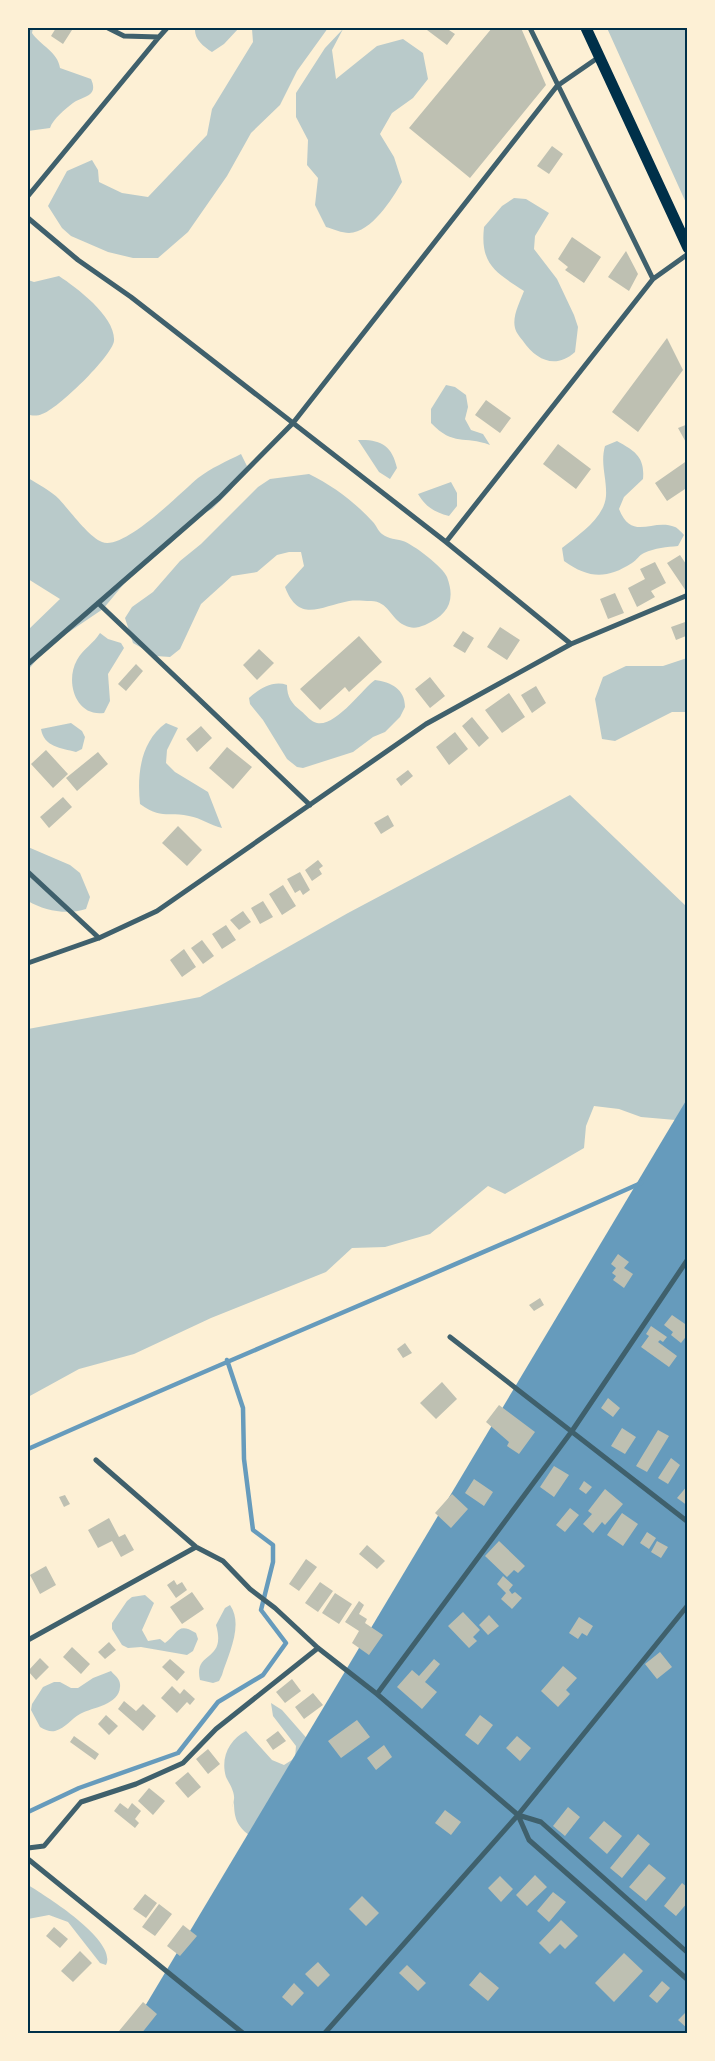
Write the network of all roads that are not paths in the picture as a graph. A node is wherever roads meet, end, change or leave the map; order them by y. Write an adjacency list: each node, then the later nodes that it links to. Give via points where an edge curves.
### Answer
1 (108, 28): 5 (street, via 124,36)
2 (167, 28): 5 (street)
3 (530, 28): 7 (street)
4 (586, 28): 6 (highway)
5 (160, 37): 8 (street)
6 (599, 57): 7 (street); 10 (highway)
7 (557, 86): 12 (street); 13 (street)
8 (28, 196)
9 (28, 218): 13 (street, via 78,260 131,297)
10 (688, 248)
11 (688, 254): 12 (street)
12 (653, 279): 14 (street)
13 (293, 423): 14 (street); 16 (street, via 219,498)
14 (446, 542): 17 (street)
15 (688, 594): 17 (street)
16 (98, 603): 18 (street); 19 (street)
17 (572, 644): 19 (street, via 426,724)
18 (28, 664)
19 (310, 805): 21 (street, via 157,911)
20 (28, 872): 21 (street)
21 (100, 938): 22 (street)
22 (28, 963)
23 (688, 1259): 25 (street)
24 (450, 1337): 25 (street)
25 (572, 1431): 27 (street); 32 (street)
26 (96, 1460): 28 (street)
27 (688, 1522)
28 (196, 1547): 30 (street); 31 (street, via 223,1561)
29 (688, 1605): 33 (street)
30 (28, 1640)
31 (318, 1648): 32 (street); 34 (street, via 216,1729 183,1763 136,1784 81,1802 44,1846)
32 (377, 1694): 33 (street)
33 (518, 1815): 36 (street, via 541,1822); 37 (street, via 528,1840); 39 (street)
34 (28, 1848)
35 (28, 1858): 38 (street)
36 (688, 1953)
37 (688, 1980)
38 (244, 2034)
39 (324, 2034)

